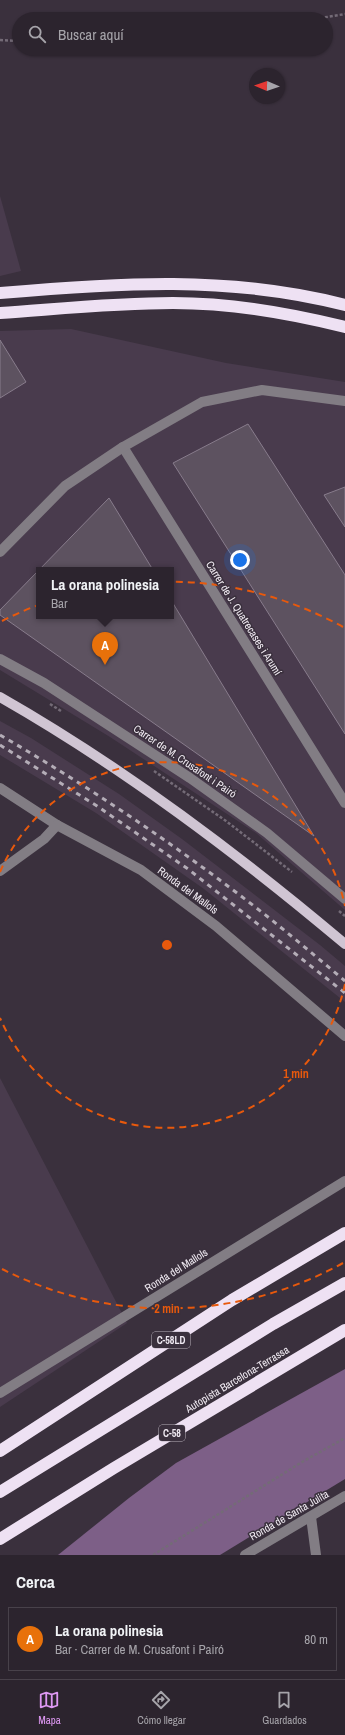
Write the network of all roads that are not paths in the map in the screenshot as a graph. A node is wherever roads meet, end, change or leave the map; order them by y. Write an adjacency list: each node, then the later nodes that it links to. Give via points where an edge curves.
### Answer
1 (0, 293): 2 (highway, via 127,284 182,283 266,290)
2 (345, 306)
3 (0, 313): 4 (highway, via 99,305 202,304 276,312)
4 (345, 327)
5 (345, 401): 6 (street, via 262,390 202,402)
6 (123, 447): 7 (street, via 65,486); 11 (street, Carrer de J. Quatrecases i Arumí)
7 (0, 552)
8 (0, 659): 14 (street, Carrer de M. Crusafont i Pairó, via 44,683 190,778 267,833)
9 (0, 697): 15 (main road, via 111,765 206,833)
10 (0, 788): 12 (street, Ronda del Mallols)
11 (345, 803)
12 (57, 825): 13 (street, via 44,839); 16 (street, Ronda del Mallols, via 141,870 216,926)
13 (0, 871)
14 (345, 899)
15 (345, 944)
16 (345, 1036)
17 (345, 1181): 21 (street, Ronda del Mallols)
18 (345, 1233): 22 (highway, C-58LD, via 232,1300)
19 (345, 1283): 23 (highway, via 273,1324)
20 (345, 1330): 26 (highway, Autopista Barcelona-Terrassa / C-58)
21 (0, 1393)
22 (0, 1451)
23 (0, 1492)
24 (345, 1496): 25 (street, Ronda de Santa Julita)
25 (311, 1517): 27 (street, Ronda de Santa Julita); 28 (street)
26 (0, 1539)
27 (245, 1555)
28 (316, 1555)

